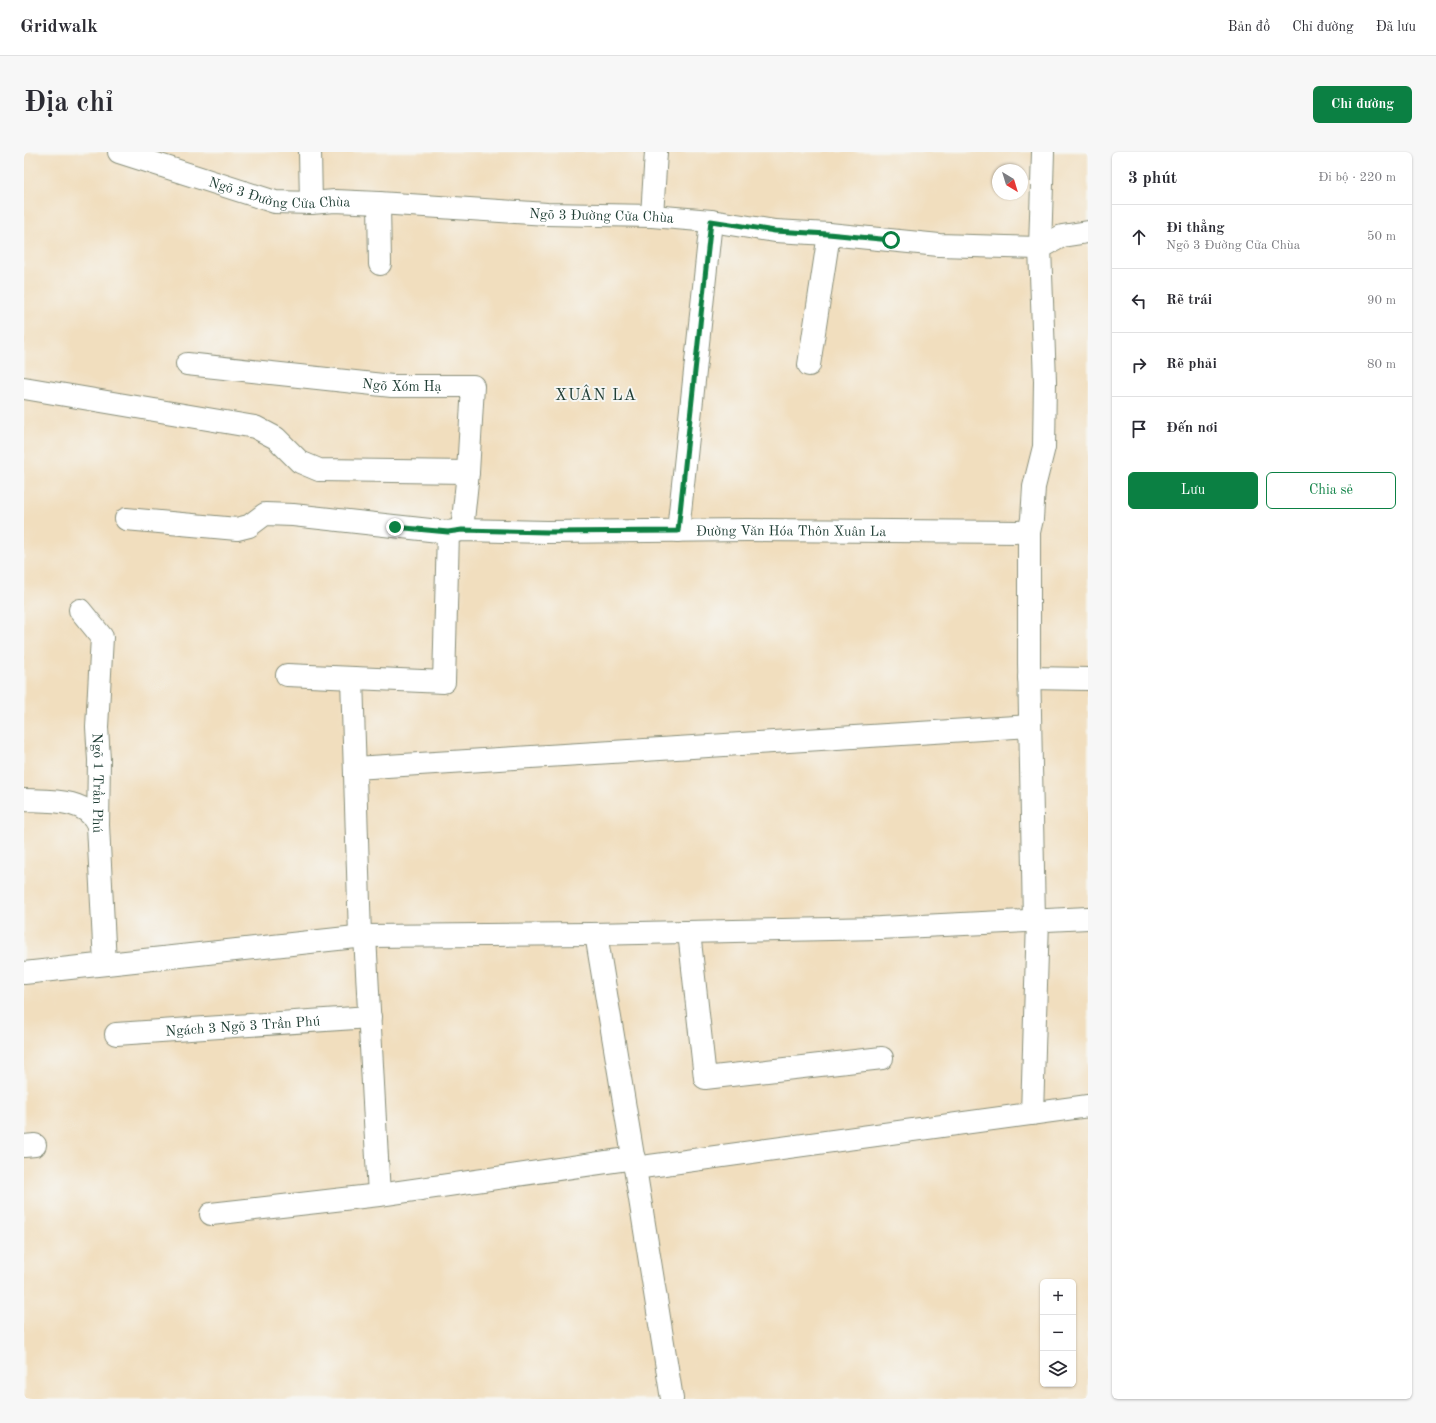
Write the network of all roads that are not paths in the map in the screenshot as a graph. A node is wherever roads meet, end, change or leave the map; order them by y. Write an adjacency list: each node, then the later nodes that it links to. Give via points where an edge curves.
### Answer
1 (119, 152): 5 (street, Ngõ 3 Đường Cửa Chùa, via 275,202)
2 (310, 152): 5 (street)
3 (656, 152): 7 (street)
4 (1043, 152): 11 (street)
5 (311, 203): 6 (street, Ngõ 3 Đường Cửa Chùa)
6 (379, 203): 7 (street, Ngõ 3 Đường Cửa Chùa, via 547,214); 12 (street)
7 (652, 216): 8 (street, Ngõ 3 Đường Cửa Chùa)
8 (711, 221): 10 (street, Ngõ 3 Đường Cửa Chùa, via 775,231); 19 (street)
9 (1088, 232): 11 (street, via 1062,236)
10 (828, 234): 11 (street, Ngõ 3 Đường Cửa Chùa, via 938,245); 14 (street)
11 (1040, 248): 20 (street, via 1046,381 1044,447 1034,487)
12 (380, 264)
13 (187, 364): 16 (street, Ngõ Xóm Hạ, via 392,386 473,386)
14 (809, 365)
15 (24, 388): 16 (street, via 255,427 276,438 300,462 319,470)
16 (468, 472): 18 (street, Ngõ Xóm Hạ)
17 (126, 519): 18 (street, Đường Văn Hóa Thôn Xuân La, via 237,529 248,526 265,514 293,515)
18 (455, 531): 19 (street, Đường Văn Hóa Thôn Xuân La); 23 (street, Ngõ Xóm Hạ, via 444,682)
19 (678, 531): 20 (street, Đường Văn Hóa Thôn Xuân La)
20 (1029, 532): 24 (street)
21 (80, 610): 29 (street, Ngõ 1 Trần Phú, via 102,637 97,727)
22 (287, 675): 23 (street)
23 (352, 678): 27 (street)
24 (1029, 678): 25 (street); 26 (street)
25 (1088, 679)
26 (1030, 726): 27 (street); 31 (street)
27 (355, 768): 34 (street)
28 (24, 800): 29 (street, via 51,801 81,807 93,816)
29 (98, 825): 35 (street, Ngõ 1 Trần Phú)
30 (1088, 918): 31 (street)
31 (1036, 920): 32 (street, via 880,928); 41 (street)
32 (689, 932): 33 (street); 39 (street, via 705,1078)
33 (596, 934): 34 (street); 42 (street)
34 (362, 936): 35 (street); 37 (street)
35 (105, 964): 36 (street)
36 (24, 973)
37 (370, 1017): 38 (street, Ngách 3 Ngõ 3 Trần Phú); 43 (street)
38 (116, 1034)
39 (882, 1058)
40 (1088, 1106): 41 (street)
41 (1032, 1114): 42 (street)
42 (634, 1163): 43 (street); 45 (street)
43 (379, 1195): 44 (street)
44 (211, 1214)
45 (672, 1399)

